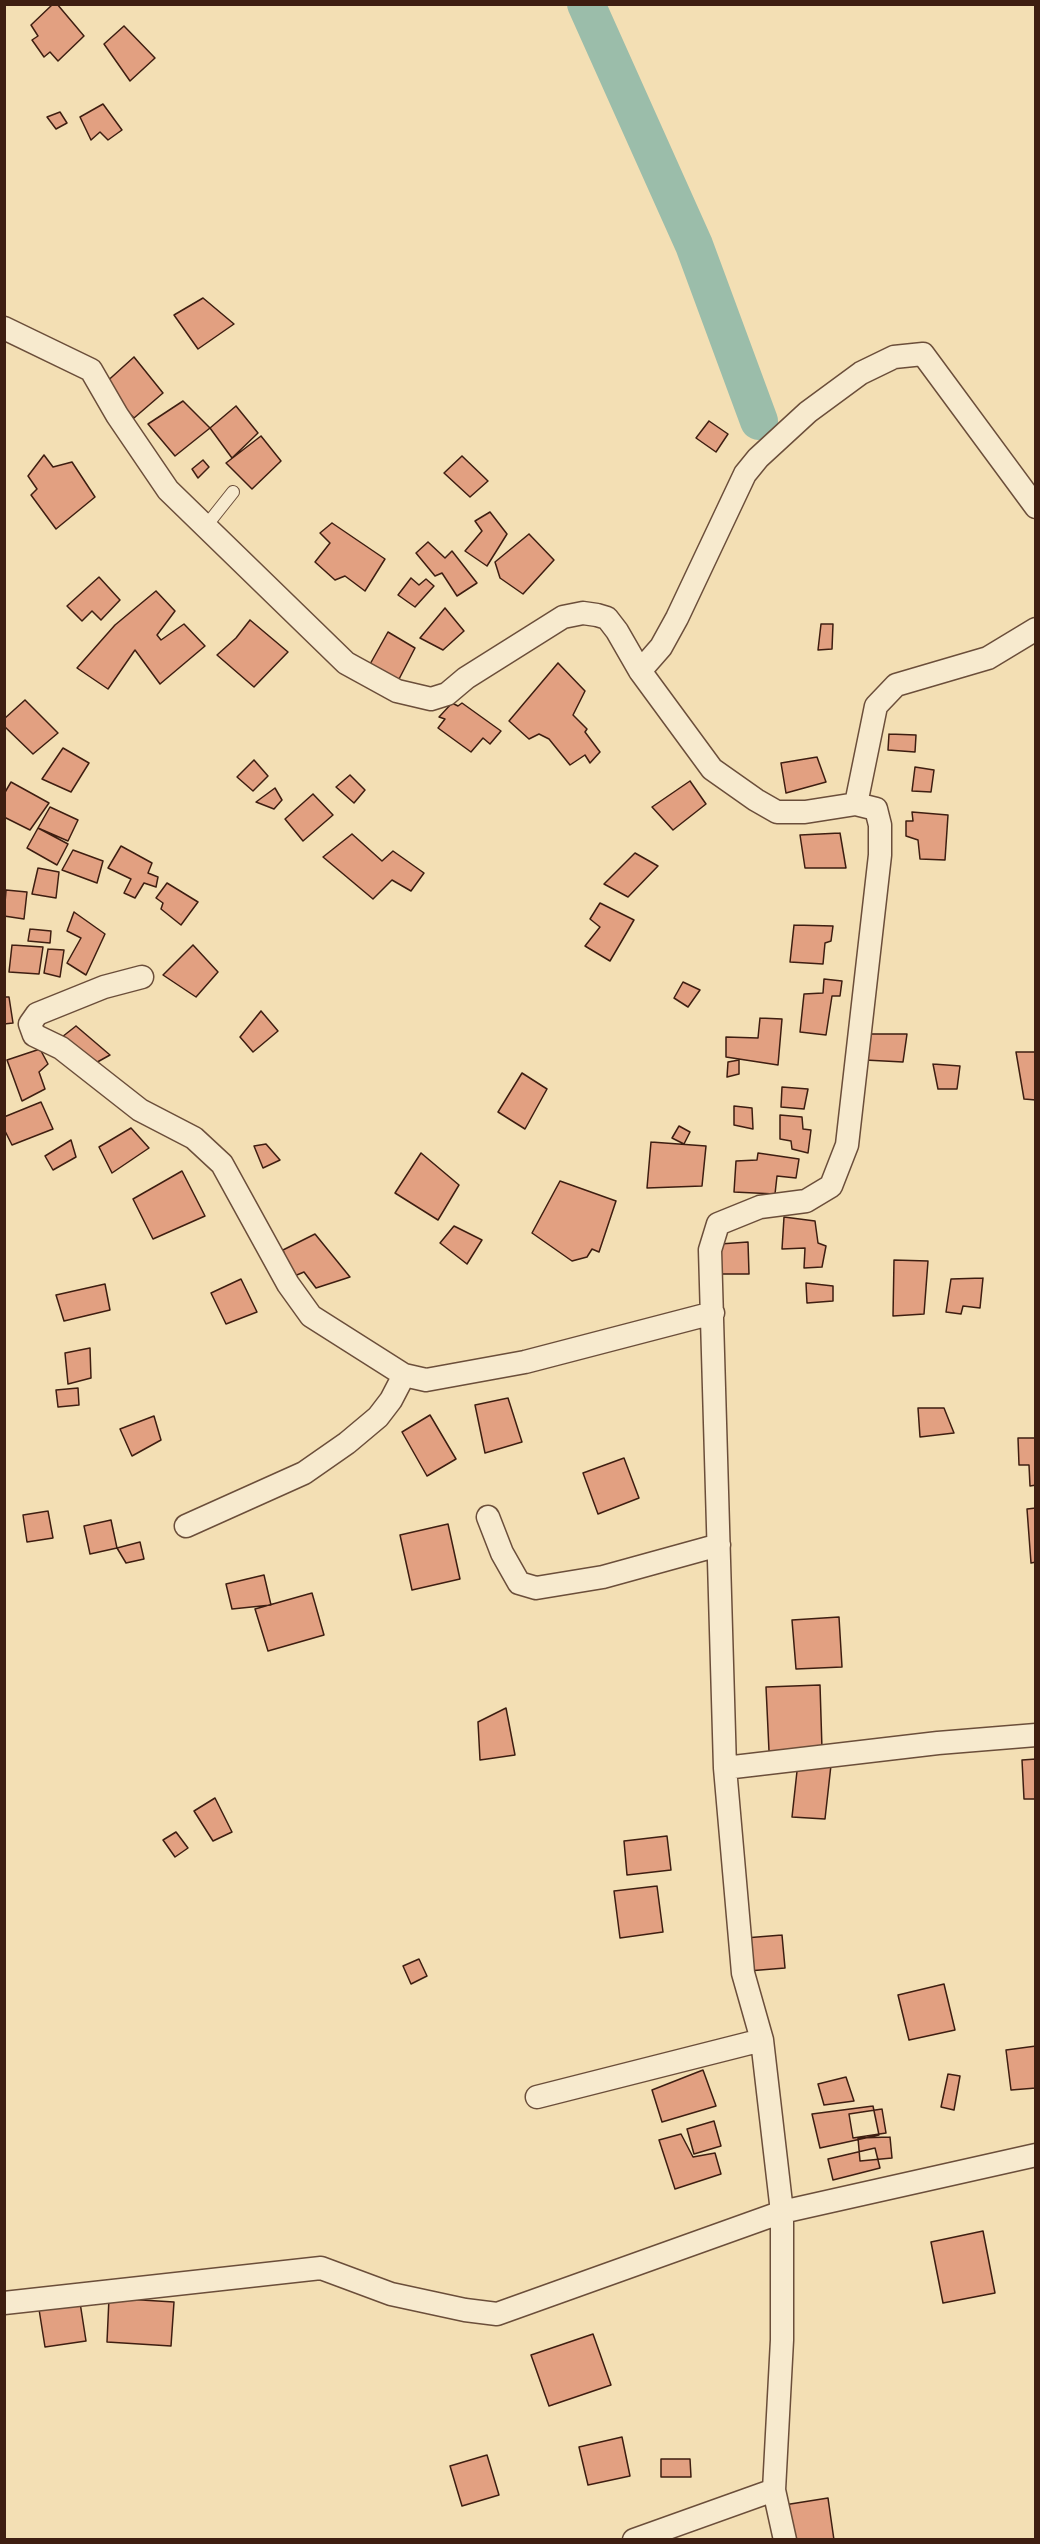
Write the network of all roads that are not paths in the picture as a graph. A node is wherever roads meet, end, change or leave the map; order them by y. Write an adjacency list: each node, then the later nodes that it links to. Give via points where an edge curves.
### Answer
1 (4, 328): 4 (street, via 91,370 168,490)
2 (233, 492): 4 (lane)
3 (1035, 507): 6 (street, via 923,354 894,357 861,373 808,412 745,474 677,618 661,647)
4 (206, 526): 6 (street, via 346,663 397,691 431,699 447,694 541,630 563,617 583,613 607,618)
5 (1035, 629): 7 (street, via 988,658 896,685 876,706)
6 (640, 671): 7 (street, via 712,769 756,800 777,812)
7 (856, 804): 9 (street, via 876,809 880,855 846,1145 831,1186 806,1201 760,1207 718,1224 710,1250)
8 (142, 977): 10 (street, via 104,987 37,1014 30,1024 34,1035 61,1048 140,1110 201,1144 222,1164 288,1284 311,1316)
9 (713, 1313): 10 (street, via 525,1362 426,1380); 13 (street)
10 (404, 1375): 12 (street, via 378,1417 313,1467)
11 (488, 1517): 13 (street, via 519,1584 536,1588 603,1577)
12 (186, 1527)
13 (719, 1545): 15 (street)
14 (1035, 1735): 15 (street)
15 (725, 1768): 16 (street, via 743,1973)
16 (762, 2040): 17 (street); 19 (street)
17 (537, 2097)
18 (1035, 2155): 19 (street)
19 (782, 2212): 20 (street, via 497,2314 391,2294 321,2268); 21 (street, via 782,2340)
20 (4, 2303)
21 (774, 2490): 22 (street); 23 (street)
22 (634, 2540)
23 (785, 2540)

